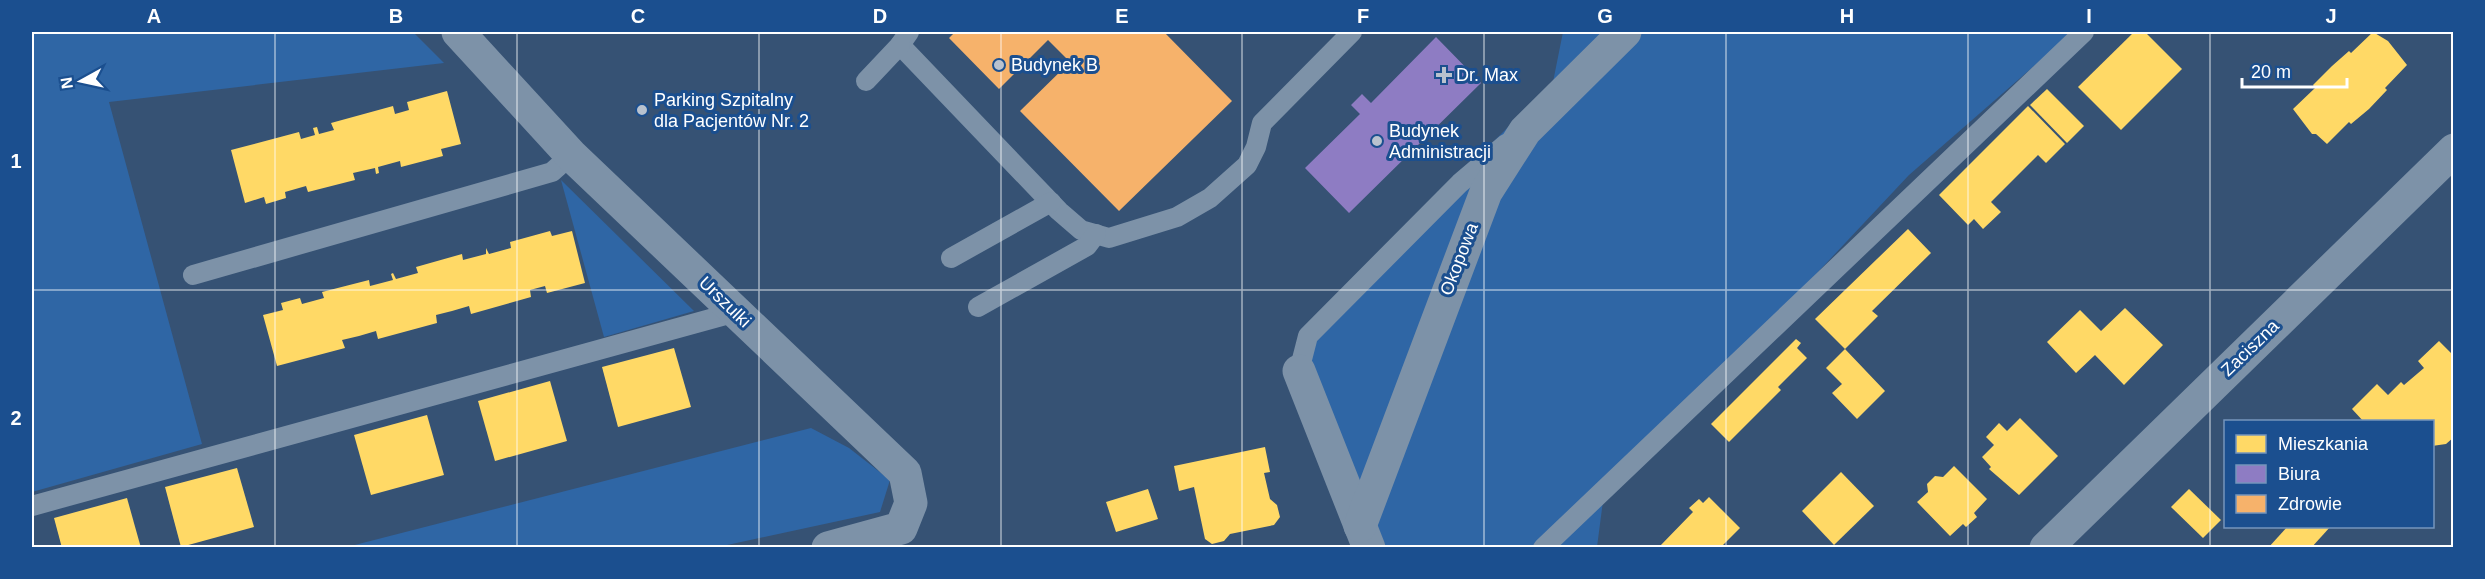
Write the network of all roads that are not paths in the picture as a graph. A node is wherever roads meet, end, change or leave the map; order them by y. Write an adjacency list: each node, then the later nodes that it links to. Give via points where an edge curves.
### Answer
1 (458, 32): 9 (street, Urszulki)
2 (1352, 32): 11 (lane, via 1262,123 1247,165 1210,198 1177,217 1141,229 1109,238)
3 (1625, 32): 7 (street, Okopowa)
4 (2084, 32): 20 (lane)
5 (904, 38): 6 (lane); 10 (lane)
6 (866, 81)
7 (1531, 124): 16 (lane, via 1460,183 1316,327 1308,336); 18 (street, Okopowa, via 1503,161 1471,225)
8 (2454, 150): 21 (street, Zaciszna)
9 (572, 155): 13 (lane, via 552,172); 15 (street, Urszulki)
10 (1051, 202): 11 (lane, via 1081,230); 12 (lane)
11 (1096, 234): 14 (lane, via 1086,246)
12 (951, 258)
13 (193, 275)
14 (978, 307)
15 (736, 312): 17 (lane); 19 (street, Urszulki, via 905,473 911,503 901,528)
16 (1299, 371): 18 (street)
17 (32, 506)
18 (1365, 537)
19 (828, 548)
20 (1543, 548)
21 (2046, 548)

